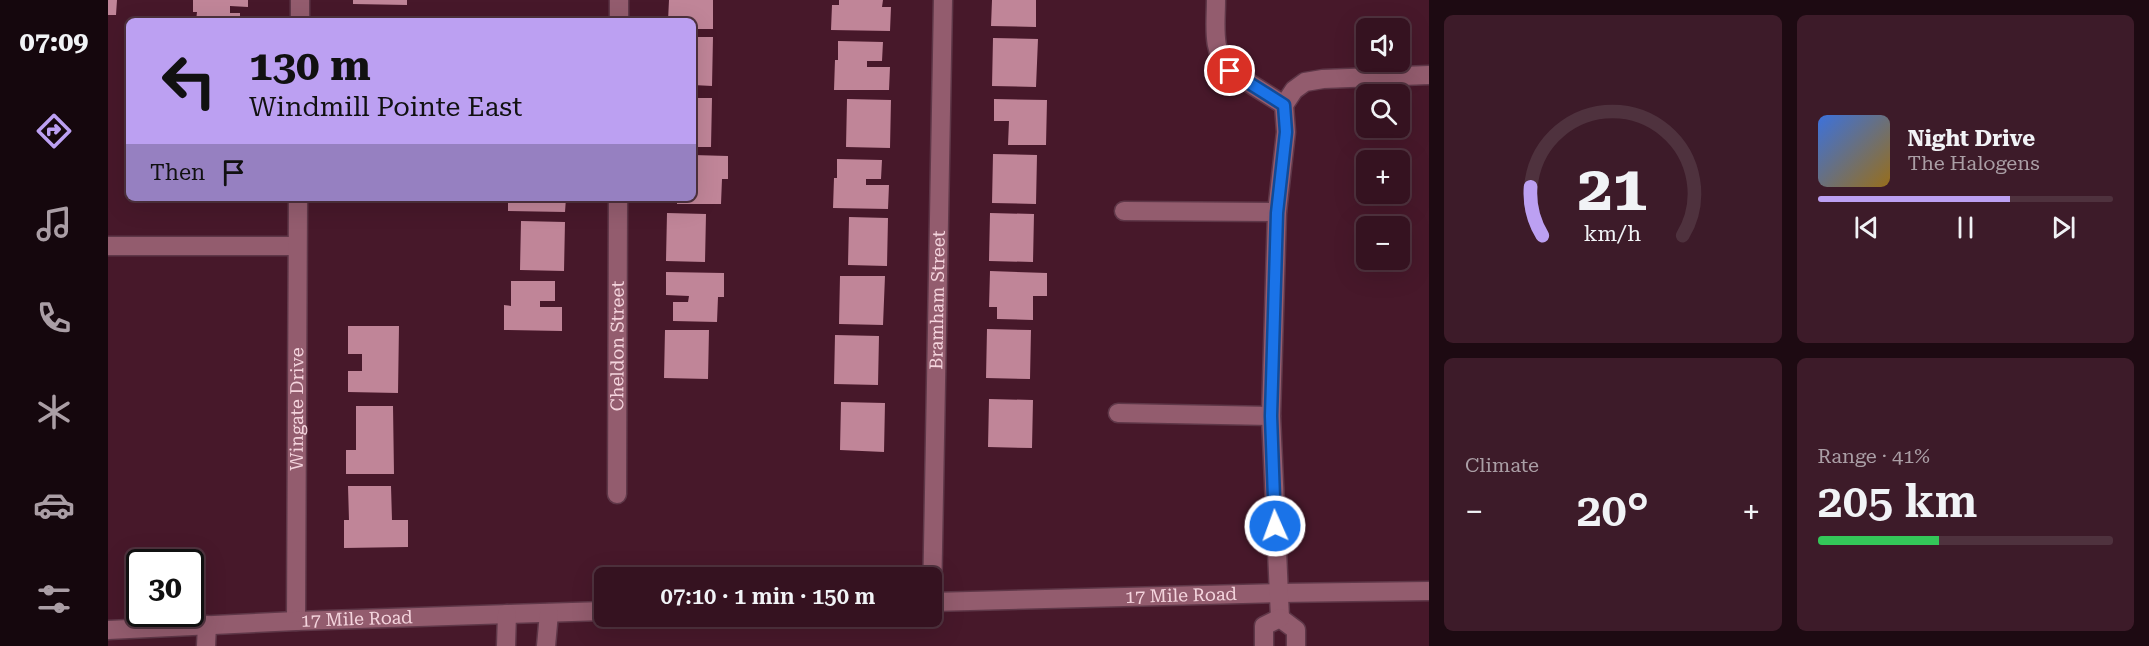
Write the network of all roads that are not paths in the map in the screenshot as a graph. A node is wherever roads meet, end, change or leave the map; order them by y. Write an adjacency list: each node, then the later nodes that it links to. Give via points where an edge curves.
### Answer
1 (300, 0): 5 (street)
2 (619, 0): 6 (street)
3 (943, 0): 18 (street, Bramham Street)
4 (1216, 0): 8 (street, via 1215,38 1223,64)
5 (300, 18)
6 (619, 18)
7 (1429, 75): 8 (street, via 1305,82)
8 (1284, 105): 12 (street, via 1286,132)
9 (298, 201): 14 (street, Wingate Drive)
10 (618, 201): 17 (street, Cheldon Street)
11 (1124, 211): 12 (street)
12 (1277, 213): 16 (street)
13 (108, 246): 14 (street)
14 (297, 246): 26 (street, Wingate Drive)
15 (1118, 413): 16 (street)
16 (1271, 416): 20 (street)
17 (617, 494)
18 (933, 567)
19 (1429, 591): 20 (street, 17 Mile Road)
20 (1278, 592): 21 (street, 17 Mile Road); 25 (street)
21 (942, 602)
22 (594, 611): 23 (street, 17 Mile Road)
23 (549, 612): 24 (street, 17 Mile Road); 32 (street)
24 (507, 614): 26 (street, 17 Mile Road); 31 (street)
25 (1280, 618): 33 (street, via 1264,626); 34 (street, via 1296,630)
26 (296, 621): 27 (street, 17 Mile Road)
27 (207, 625): 29 (street, 17 Mile Road); 30 (street)
28 (108, 630): 29 (street, 17 Mile Road)
29 (153, 637)
30 (206, 646)
31 (506, 646)
32 (546, 646)
33 (1264, 646)
34 (1296, 646)

